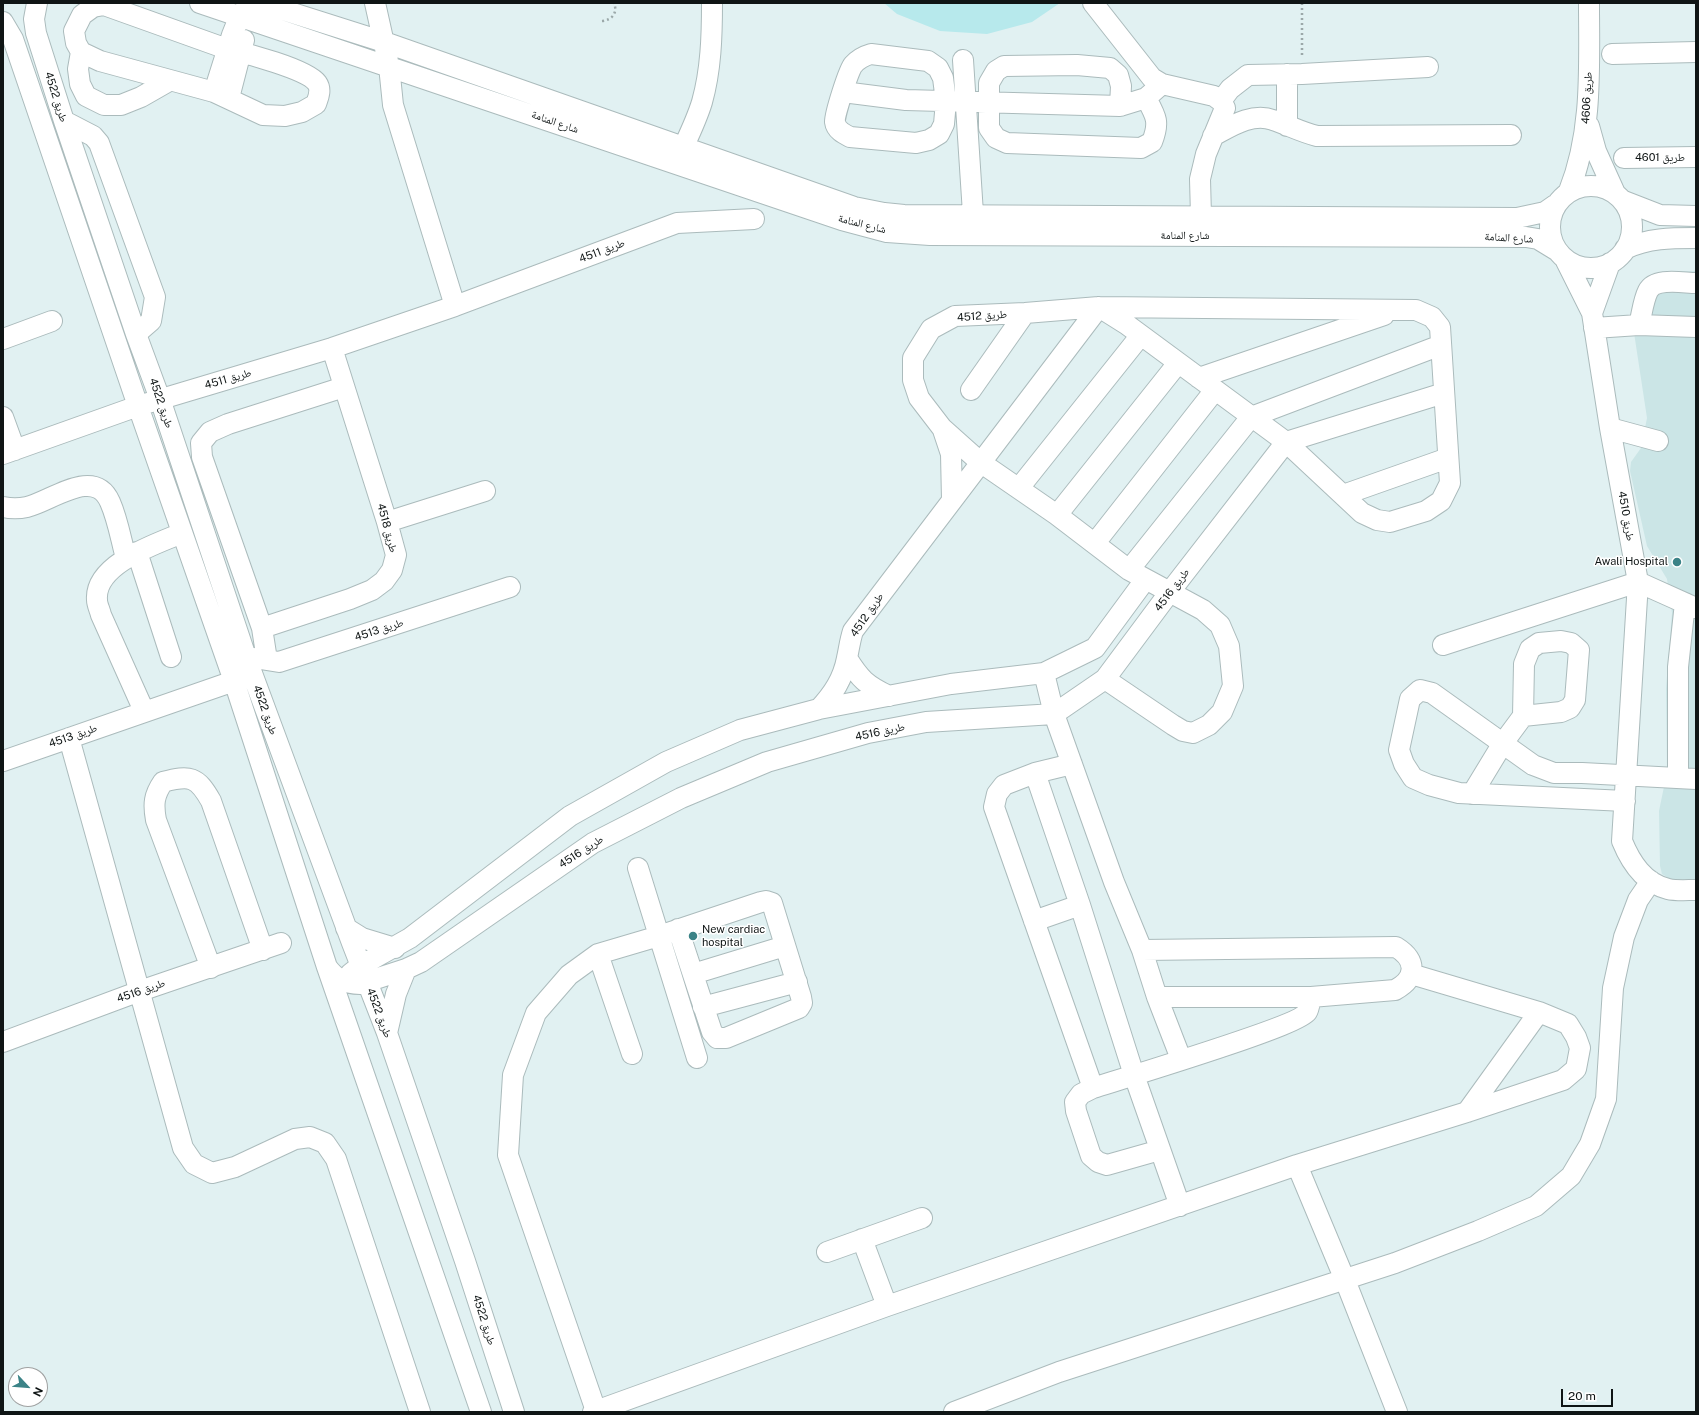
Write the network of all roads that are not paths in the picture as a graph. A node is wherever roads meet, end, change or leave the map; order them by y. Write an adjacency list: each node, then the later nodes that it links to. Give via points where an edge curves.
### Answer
1 (37, 3): 29 (street, طريق 4522, via 34,19 36,33)
2 (200, 3): 8 (street, شارع المنامة)
3 (261, 3): 10 (street, شارع المنامة)
4 (375, 3): 10 (street)
5 (712, 3): 33 (street, via 712,36 702,102)
6 (1093, 3): 20 (street, via 1152,78)
7 (1589, 3): 28 (street, طريق 4606)
8 (245, 10): 11 (street, via 245,37); 16 (street, شارع المنامة)
9 (3, 22): 69 (street, طريق 4522, via 13,39)
10 (384, 42): 16 (street); 33 (street, شارع المنامة)
11 (234, 50): 12 (street, via 104,5 93,7 82,15 74,31 76,44); 22 (street); 22 (street, via 306,74 318,84 320,94 316,104 302,112 285,116 263,115)
12 (81, 52): 19 (street, via 100,61); 19 (street, via 78,69 80,84 86,96 104,105 121,105)
13 (1696, 52): 14 (street)
14 (1612, 54)
15 (962, 60): 24 (street)
16 (389, 66): 33 (street, شارع المنامة); 49 (street, via 393,105)
17 (1428, 68): 18 (street)
18 (1287, 74): 25 (street, via 1248,75 1230,89); 30 (street)
19 (169, 81): 22 (street)
20 (1162, 84): 23 (street); 25 (street, via 1214,96)
21 (843, 92): 24 (street, via 906,100); 24 (street, via 851,66 860,58 871,54 928,61 938,68); 24 (street, via 835,123 841,132 850,137 916,143 929,140 938,134)
22 (221, 95)
23 (1146, 98): 26 (street, via 1156,116 1156,131 1152,142 1141,148 1007,143 996,138 989,128); 27 (street)
24 (956, 101): 26 (street); 39 (street)
25 (1221, 101): 31 (street, via 1224,108)
26 (988, 102): 27 (street); 27 (street, via 989,83 996,71 1004,66 1077,65 1110,68 1118,75 1121,86)
27 (1120, 106)
28 (1587, 120): 36 (street, طريق 4606, via 1582,156); 37 (street, via 1596,151)
29 (64, 121): 57 (street, طريق 4522); 57 (street, via 93,136 99,143 155,297 150,321)
30 (1287, 126): 31 (street, via 1272,119 1257,118 1238,122); 32 (street, via 1317,136)
31 (1213, 136): 40 (street, via 1200,179)
32 (1511, 136)
33 (680, 155): 39 (street, شارع المنامة, via 854,207 904,215); 43 (street, شارع المنامة, via 842,220 887,232)
34 (1696, 157): 35 (street, طريق 4601)
35 (1624, 158)
36 (1569, 191): 37 (street, via 1593,185 1605,187); 38 (street)
37 (1620, 197): 41 (street, via 1660,215); 45 (street, via 1630,212 1632,225 1631,238)
38 (1555, 205): 40 (street, شارع المنامة, via 1545,212 1517,218); 46 (street, via 1550,220 1550,236)
39 (974, 215): 40 (street, شارع المنامة); 43 (street)
40 (1201, 216)
41 (1696, 216)
42 (754, 219): 49 (street, طريق 4511, via 677,223)
43 (975, 235): 46 (street, شارع المنامة, via 1526,237 1538,239)
44 (1696, 238): 45 (street, via 1655,239)
45 (1625, 249): 47 (street)
46 (1561, 255): 47 (street, via 1580,267 1595,268); 53 (street)
47 (1610, 264): 53 (street, طريق 4510)
48 (1696, 283): 55 (street, via 1659,282 1653,285 1648,291)
49 (454, 306): 61 (street, طريق 4511)
50 (1099, 307): 51 (street, طريق 4512); 52 (street, طريق 4512); 58 (street); 78 (street)
51 (1398, 310): 60 (street, طريق 4512, via 1416,310 1432,318 1440,327); 63 (street)
52 (1025, 313): 65 (street); 72 (street, طريق 4512, via 955,316 931,329 913,358 913,380 919,398)
53 (1593, 320): 55 (street); 73 (street, طريق 4510)
54 (52, 321): 59 (street)
55 (1639, 325): 56 (street)
56 (1696, 327)
57 (136, 334): 68 (street, طريق 4522)
58 (1141, 335): 62 (street); 79 (street)
59 (3, 339)
60 (1441, 345): 67 (street, طريق 4512); 71 (street)
61 (332, 348): 64 (street, طريق 4518); 68 (street, طريق 4511)
62 (1178, 363): 63 (street); 84 (street)
63 (1199, 378): 66 (street)
64 (344, 387): 85 (street, طريق 4518); 94 (street, via 228,424 210,432 201,443 202,457)
65 (971, 390)
66 (1215, 390): 71 (street); 87 (street)
67 (1444, 393): 75 (street); 77 (street, طريق 4512)
68 (160, 399): 69 (street, طريق 4511); 97 (street, طريق 4522)
69 (138, 406): 76 (street, طريق 4511); 86 (street, طريق 4522)
70 (3, 416): 76 (street)
71 (1251, 417): 75 (street); 89 (street, طريق 4516)
72 (942, 428): 78 (street, طريق 4512); 82 (street, via 951,454)
73 (1610, 428): 74 (street); 90 (street, طريق 4510)
74 (1658, 441)
75 (1286, 442): 81 (street, طريق 4512); 92 (street, طريق 4516)
76 (9, 452)
77 (1448, 458): 81 (street); 81 (street, طريق 4512, via 1450,483 1441,501 1426,511 1390,522 1377,520 1362,513)
78 (980, 462): 79 (street); 82 (street, طريق 4512)
79 (1018, 488): 84 (street)
80 (484, 491): 85 (street)
81 (1343, 495)
82 (952, 500): 98 (street, طريق 4512, via 853,631)
83 (3, 507): 88 (street, via 28,507 81,486 93,486 104,492 110,502)
84 (1057, 515): 87 (street)
85 (387, 522): 94 (street, طريق 4518, via 396,555 392,570 384,581 372,590 350,599)
86 (182, 533): 88 (street); 102 (street, طريق 4522)
87 (1095, 543): 89 (street)
88 (132, 555): 96 (street); 106 (street, via 106,575 99,587 97,600 101,615)
89 (1137, 575): 92 (street); 100 (street, طريق 4516, via 1095,648)
90 (1638, 582): 93 (street); 95 (street); 114 (street, طريق 4510)
91 (510, 587): 99 (street, طريق 4513)
92 (1169, 593): 101 (street, طريق 4516); 101 (street, via 1203,610 1220,625 1229,646 1233,686 1222,712 1209,725 1193,733 1183,731)
93 (1690, 605): 115 (street, via 1678,667)
94 (262, 628): 99 (street)
95 (1443, 645)
96 (171, 657)
97 (246, 657): 99 (street, طريق 4513); 103 (street, طريق 4522)
98 (847, 658): 104 (street, via 866,684); 105 (street, طريق 4512, via 837,686)
99 (273, 661): 103 (street)
100 (1044, 673): 104 (street, طريق 4516, via 951,684); 107 (street)
101 (1105, 679): 107 (street, طريق 4516)
102 (234, 680): 106 (street, طريق 4513); 130 (street, طريق 4522)
103 (259, 692): 123 (street, طريق 4522)
104 (889, 696): 105 (street, طريق 4516)
105 (819, 709): 127 (street, طريق 4516, via 740,730 700,747 666,762 570,816)
106 (144, 711): 109 (street, طريق 4513)
107 (1054, 714): 112 (street); 132 (street, طريق 4516, via 926,722 868,733 767,762 681,798 593,843 421,962)
108 (1523, 716): 110 (street)
109 (69, 738): 111 (street, طريق 4513); 138 (street)
110 (1503, 743): 114 (street, via 1533,766 1554,773); 116 (street); 116 (street, via 1432,693 1420,690 1410,699 1399,750 1413,778 1454,792)
111 (3, 761)
112 (1072, 764): 113 (street); 128 (street, via 1114,882)
113 (1035, 773): 121 (street); 122 (street, via 1004,785 996,794 994,807)
114 (1626, 776): 115 (street); 117 (street, طريق 4510)
115 (1687, 779)
116 (1472, 794): 117 (street)
117 (1625, 801): 119 (street, طريق 4510, via 1622,841 1629,859 1642,875)
118 (638, 868): 125 (street)
119 (1651, 881): 120 (street, طريق 4510, via 1669,890); 158 (street, via 1638,900 1624,937 1613,988 1606,1099 1590,1144 1571,1176 1536,1206 1471,1234)
120 (1696, 890)
121 (1080, 905): 122 (street); 149 (street)
122 (1034, 921): 150 (street)
123 (346, 928): 127 (street, via 362,938); 133 (street, طريق 4522)
124 (678, 929): 125 (street); 126 (street, via 766,901 772,903); 134 (street)
125 (659, 936): 129 (street); 147 (street)
126 (786, 946): 134 (street); 137 (street)
127 (395, 948): 133 (street, طريق 4516)
128 (1142, 950): 135 (street, via 1396,947 1406,953 1412,963); 139 (street)
129 (598, 954): 146 (street); 163 (street, via 569,975 536,1013 513,1075 508,1155)
130 (327, 967): 136 (street); 142 (street, طريق 4522)
131 (211, 968): 131 (street, طريق 4516, via 272,947 212,801 203,786 191,778 180,778 163,782 156,792 153,805 156,820); 138 (street, طريق 4516)
132 (406, 969): 133 (street, طريق 4516); 144 (street, via 396,994)
133 (363, 974): 136 (street, طريق 4516, via 356,984); 144 (street, طريق 4522)
134 (693, 974): 141 (street)
135 (1411, 974): 140 (street, via 1405,984 1395,990); 143 (street)
136 (344, 982): 142 (street)
137 (797, 982): 141 (street); 141 (street, via 802,1003 799,1008 726,1038 717,1038 712,1032)
138 (140, 991): 145 (street, طريق 4516); 160 (street, via 183,1148 194,1164 212,1173 235,1167 296,1139 310,1137 325,1143 336,1159)
139 (1157, 997): 140 (street); 148 (street)
140 (1311, 997): 148 (street, via 1307,1012 1297,1019)
141 (704, 1007)
142 (342, 1008): 161 (street, طريق 4522)
143 (1539, 1012): 151 (street); 151 (street, via 1568,1024 1580,1048 1576,1069 1563,1080)
144 (387, 1033): 162 (street, طريق 4522)
145 (3, 1042)
146 (632, 1054)
147 (697, 1058)
148 (1181, 1059): 149 (street)
149 (1134, 1075): 150 (street); 152 (street)
150 (1093, 1088): 152 (street, via 1081,1094 1075,1102 1091,1156 1098,1162 1108,1165)
151 (1467, 1112): 153 (street)
152 (1160, 1150): 154 (street)
153 (1297, 1165): 154 (street); 158 (street)
154 (1180, 1206): 159 (street)
155 (922, 1218): 156 (street)
156 (862, 1239): 157 (street); 159 (street)
157 (827, 1252)
158 (1346, 1280): 164 (street, via 1058,1372); 165 (street)
159 (887, 1306): 163 (street)
160 (420, 1412)
161 (481, 1412)
162 (514, 1412)
163 (595, 1412)
164 (954, 1412)
165 (1397, 1412)

